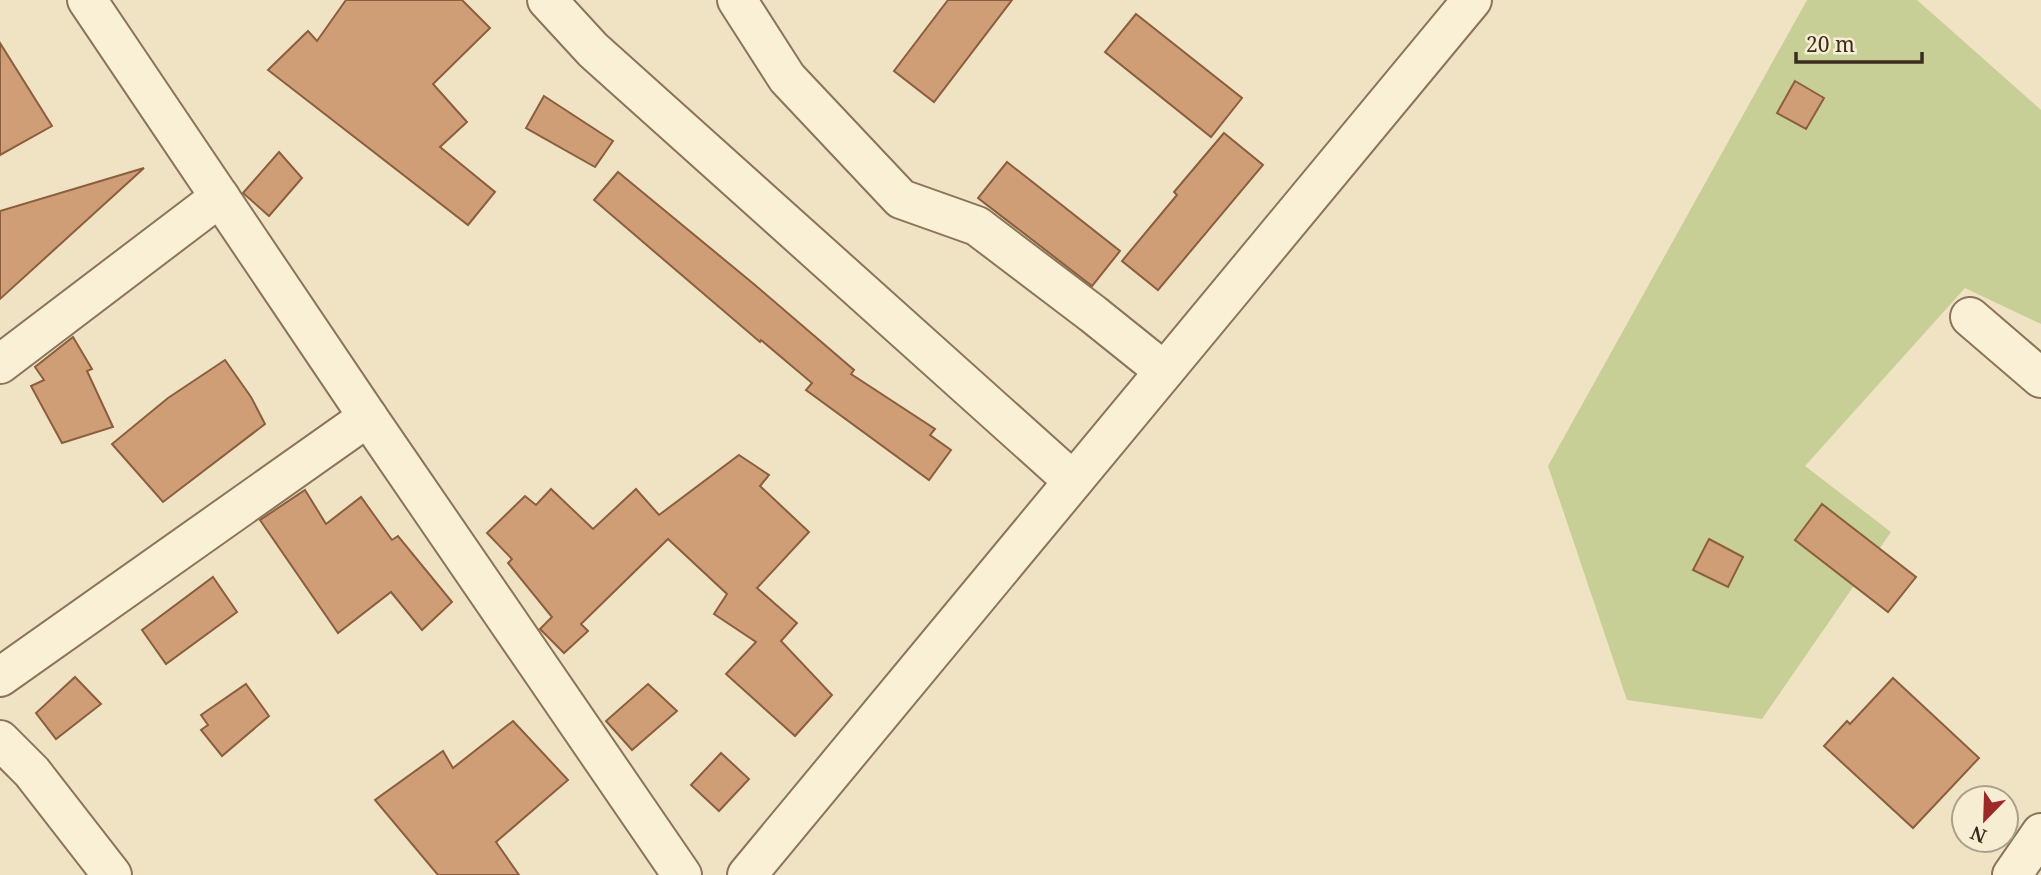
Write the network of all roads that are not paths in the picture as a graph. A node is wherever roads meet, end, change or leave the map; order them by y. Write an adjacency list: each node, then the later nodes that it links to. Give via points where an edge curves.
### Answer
1 (87, 0): 5 (street)
2 (547, 0): 11 (street, via 593,50)
3 (737, 0): 8 (street, via 788,78 901,199 976,226)
4 (1472, 0): 8 (street)
5 (220, 197): 7 (street); 10 (street)
6 (1970, 317): 9 (street)
7 (0, 364)
8 (1164, 371): 11 (street)
9 (2041, 378)
10 (368, 417): 12 (street); 16 (street)
11 (1073, 481): 17 (street)
12 (0, 677)
13 (0, 740): 15 (street, via 32,772)
14 (2041, 833): 18 (street)
15 (112, 875)
16 (682, 875)
17 (747, 875)
18 (2012, 875)

